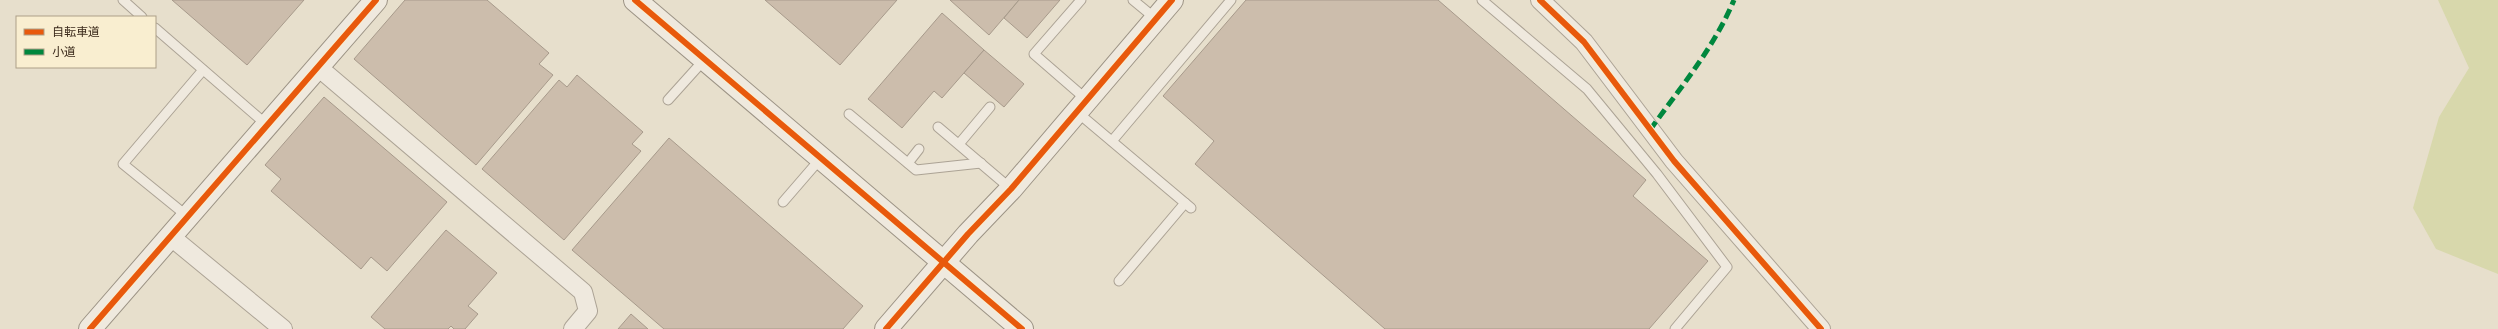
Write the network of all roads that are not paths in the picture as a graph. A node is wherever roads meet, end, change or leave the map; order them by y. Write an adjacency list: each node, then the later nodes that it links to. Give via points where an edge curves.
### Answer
1 (123, 0): 10 (lane)
2 (376, 0): 14 (street)
3 (1081, 0): 17 (lane, via 1034,54)
4 (1133, 0): 11 (lane)
5 (1172, 0): 11 (street)
6 (1231, 0): 22 (lane)
7 (1482, 0): 39 (lane, via 1587,89 1657,174 1727,267)
8 (1540, 0): 40 (street, via 1584,42 1674,161)
9 (639, 1): 13 (street)
10 (141, 16)
11 (1156, 19): 17 (street)
12 (156, 29): 15 (lane)
13 (704, 60): 16 (lane); 25 (street)
14 (318, 67): 20 (street); 36 (street, via 583,292 588,311)
15 (203, 70): 20 (lane); 30 (lane, via 123,164)
16 (668, 100)
17 (1082, 106): 22 (lane); 28 (street)
18 (990, 107): 23 (lane)
19 (849, 114): 26 (lane)
20 (266, 125): 30 (street)
21 (938, 127): 23 (lane)
22 (1112, 141): 33 (lane, via 1188,206 1151,250)
23 (959, 144): 27 (lane)
24 (919, 149): 26 (lane)
25 (821, 158): 29 (lane); 32 (street)
26 (908, 163): 27 (lane, via 916,170)
27 (981, 163): 28 (lane)
28 (1011, 189): 32 (street)
29 (783, 202)
30 (187, 216): 31 (street)
31 (170, 236): 34 (street); 35 (street)
32 (944, 263): 37 (street); 38 (street)
33 (1119, 281)
34 (90, 329)
35 (283, 329)
36 (573, 329)
37 (886, 329)
38 (1022, 329)
39 (1675, 329)
40 (1821, 329)

